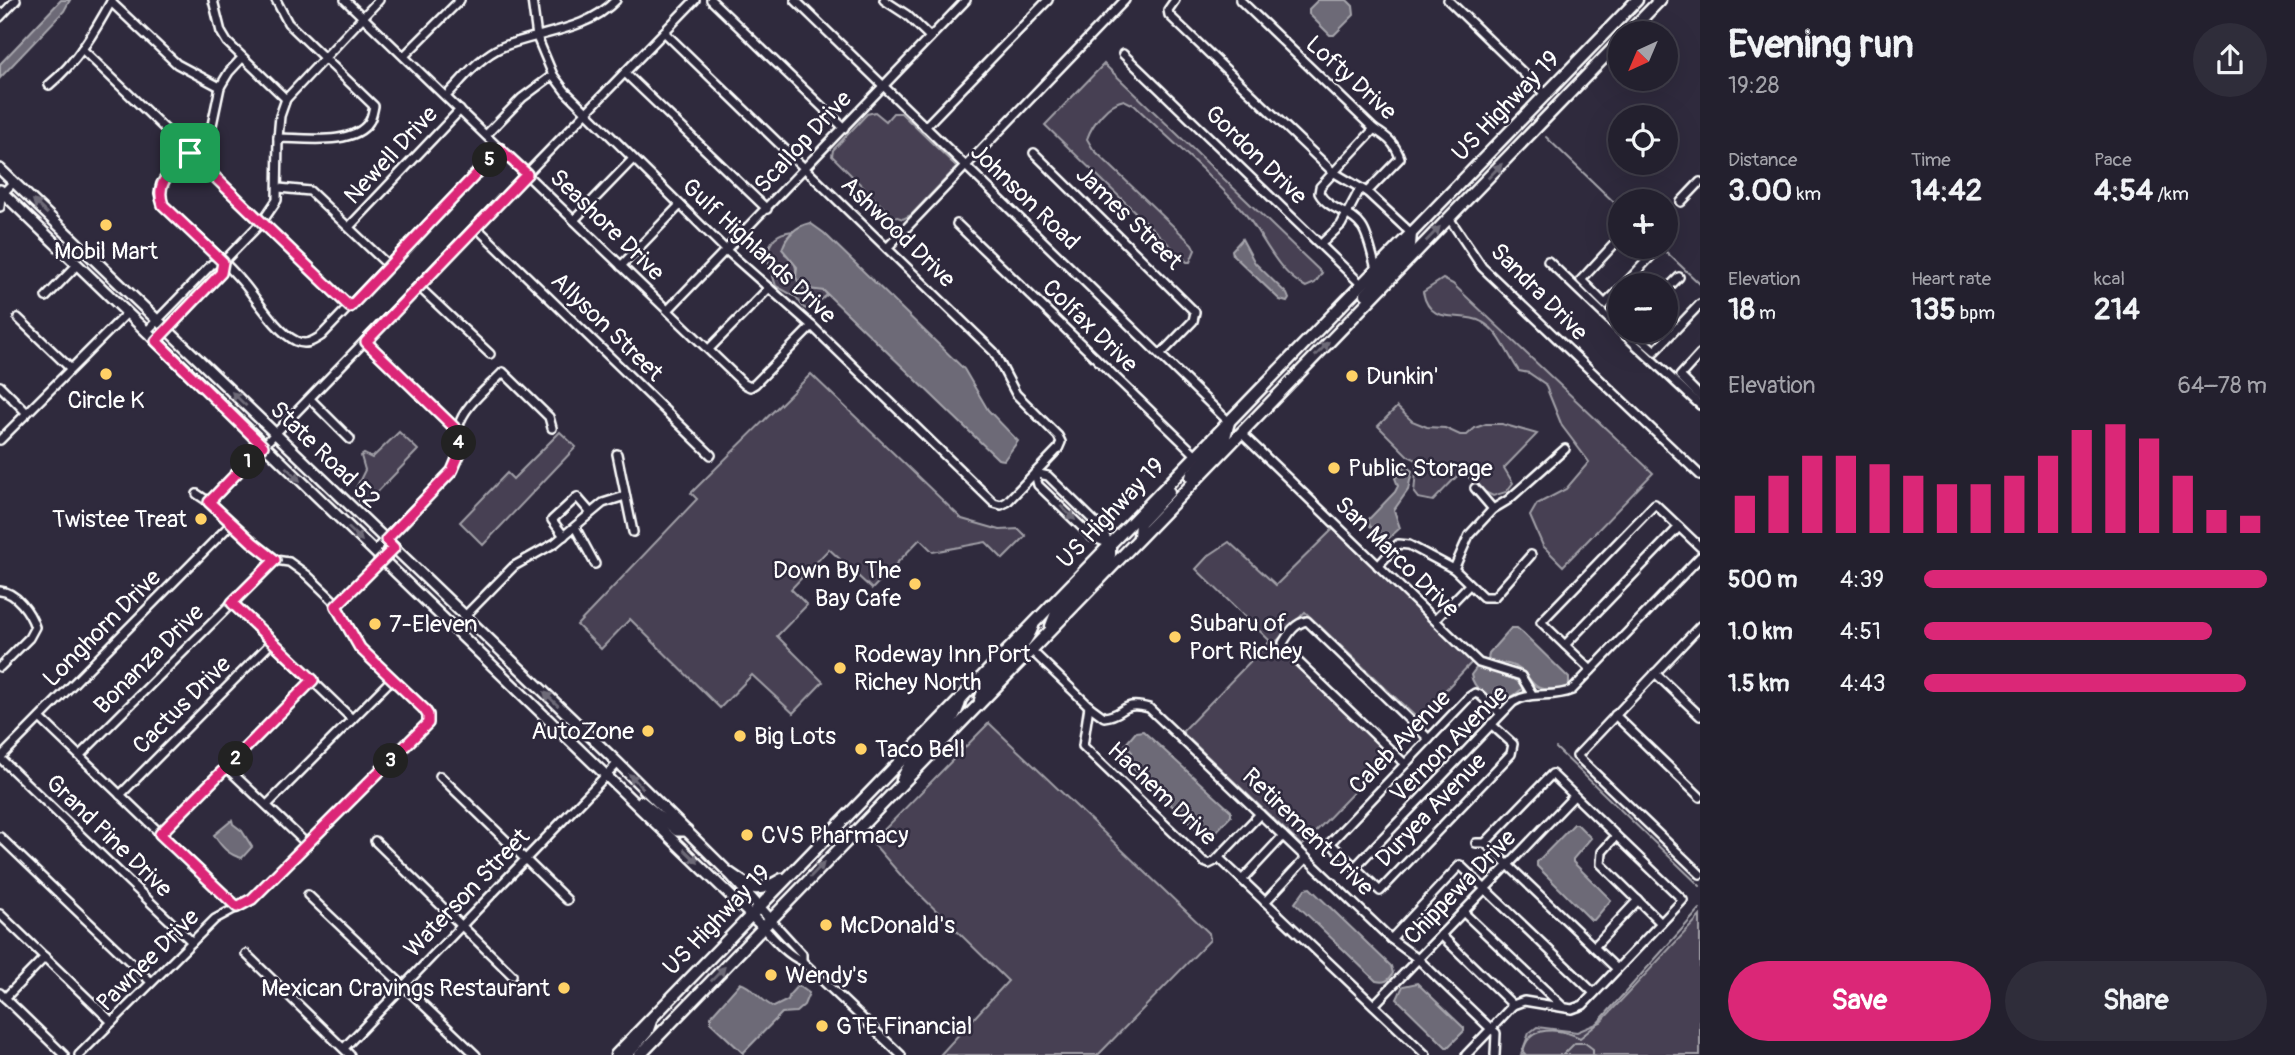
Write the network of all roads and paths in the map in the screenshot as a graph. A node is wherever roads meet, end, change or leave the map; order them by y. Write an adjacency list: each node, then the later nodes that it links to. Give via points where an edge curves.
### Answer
1 (16, 0): 22 (street)
2 (276, 0): 32 (street, via 288,23)
3 (345, 0): 23 (street, Seashore Drive)
4 (379, 0): 23 (street)
5 (460, 0): 31 (street)
6 (532, 0): 26 (street, Gulf Highlands Drive)
7 (615, 0): 26 (street, Newell Drive, via 580,25)
8 (695, 0): 25 (street)
9 (711, 0): 45 (street)
10 (795, 0): 37 (street, Johnson Road)
11 (884, 0): 27 (street)
12 (965, 0): 27 (street, Scallop Drive)
13 (1048, 0): 44 (street)
14 (1125, 0): 53 (street)
15 (1175, 0): 56 (street, via 1169,15)
16 (1240, 0): 46 (street, Lofty Drive)
17 (1448, 0): 39 (street)
18 (1637, 0): 39 (highway, US Highway 19)
19 (1661, 0): 24 (highway)
20 (112, 1): 28 (street); 38 (street, via 177,64)
21 (210, 1): 33 (street, via 221,32)
22 (0, 17)
23 (363, 17): 31 (street, Seashore Drive); 32 (street)
24 (1640, 21)
25 (664, 33): 34 (street); 55 (street, Ashwood Drive)
26 (537, 37): 35 (street, Gulf Highlands Drive); 40 (street, Newell Drive, via 485,56)
27 (930, 37): 37 (street, Scallop Drive)
28 (82, 49): 36 (street); 50 (street)
29 (1608, 53): 69 (highway, US Highway 19, one-way to 29)
30 (1123, 54): 76 (street, Gordon Drive)
31 (404, 56): 40 (street, Seashore Drive)
32 (324, 57): 41 (street); 48 (street, via 374,106 369,122 354,135)
33 (242, 58): 38 (street); 41 (street)
34 (625, 73): 43 (street); 67 (street)
35 (553, 75): 43 (street, Gulf Highlands Drive); 47 (street, via 533,88)
36 (49, 85)
37 (883, 86): 44 (street, Johnson Road); 45 (street, Scallop Drive)
38 (220, 87): 50 (street, via 212,125)
39 (1546, 95): 60 (highway, US Highway 19)
40 (446, 96): 42 (street, Seashore Drive)
41 (286, 99): 48 (street)
42 (460, 110): 47 (street, Seashore Drive); 74 (street, Newell Drive)
43 (586, 114): 52 (street, Gulf Highlands Drive); 57 (street)
44 (925, 127): 53 (street, Johnson Road)
45 (844, 128): 55 (street, Scallop Drive)
46 (1374, 129): 56 (street); 62 (street, Lofty Drive, via 1391,139 1400,158)
47 (486, 135): 49 (street, Seashore Drive)
48 (278, 138): 61 (street)
49 (500, 149): 57 (street, Seashore Drive); 84 (street)
50 (190, 153): 71 (street); 82 (street, via 161,184 159,193 163,205)
51 (1034, 153): 114 (street, James Street, via 1195,312 1193,321)
52 (633, 159): 65 (street, Gulf Highlands Drive); 70 (street)
53 (965, 166): 77 (street); 114 (street, Johnson Road)
54 (0, 169): 58 (main road, State Road 52)
55 (805, 169): 67 (street, Scallop Drive); 77 (street, Ashwood Drive)
56 (1333, 172): 62 (street); 68 (street, via 1319,193 1328,205)
57 (527, 174): 70 (street, Seashore Drive); 73 (street)
58 (14, 182): 63 (street); 100 (main road, State Road 52, one-way to 58)
59 (1700, 182): 64 (street)
60 (1461, 183): 69 (highway, via 1446,205); 75 (highway, US Highway 19)
61 (279, 188): 71 (street, via 277,200); 74 (street, via 310,191)
62 (1364, 190): 68 (street); 75 (street)
63 (1, 193): 66 (street); 83 (main road, State Road 52)
64 (1681, 202)
65 (680, 205): 78 (street, Gulf Highlands Drive); 85 (street)
66 (0, 207)
67 (766, 209): 78 (street, Scallop Drive)
68 (1347, 214): 76 (street); 86 (street, via 1362,226)
69 (1449, 218): 98 (highway, US Highway 19, one-way to 69); 134 (street, Sandra Drive, via 1482,267)
70 (574, 220): 85 (street, Seashore Drive)
71 (262, 222): 82 (street); 94 (street)
72 (957, 224): 132 (street, Colfax Drive)
73 (476, 227): 89 (street); 131 (street, Allyson Street)
74 (349, 228): 84 (street)
75 (1411, 233): 86 (highway, US Highway 19); 98 (highway, via 1410,246 1357,304)
76 (1321, 244): 88 (street, Gordon Drive)
77 (887, 248): 133 (street, Ashwood Drive, via 994,352 1016,394 1058,436 1058,449)
78 (727, 251): 90 (street, Gulf Highlands Drive); 95 (street, Scallop Drive)
79 (1608, 251): 92 (street, via 1581,280 1605,304)
80 (1648, 259): 87 (street)
81 (1548, 261): 99 (street)
82 (223, 262): 94 (street, via 298,343 307,344 321,336); 100 (street, via 212,264); 103 (street, via 221,273)
83 (77, 265): 91 (street); 96 (main road, State Road 52)
84 (389, 266): 94 (street)
85 (621, 266): 95 (street, Seashore Drive)
86 (1376, 269): 88 (highway, US Highway 19)
87 (1635, 273)
88 (1362, 285): 104 (highway, US Highway 19)
89 (419, 287): 107 (street); 112 (street)
90 (769, 288): 101 (street, Gulf Highlands Drive); 111 (street)
91 (46, 297)
92 (1608, 301)
93 (1700, 304): 102 (street)
94 (350, 307)
95 (668, 310): 111 (street, Seashore Drive)
96 (127, 313): 105 (main road, State Road 52); 115 (street)
97 (18, 318): 115 (street)
98 (1352, 318): 124 (highway, US Highway 19, one-way to 98)
99 (1608, 318)
100 (158, 320): 103 (main road, State Road 52); 105 (street)
101 (812, 326): 111 (street, Seashore Drive, via 750,387); 141 (street, Gulf Highlands Drive)
102 (1678, 326)
103 (167, 329): 106 (street); 125 (main road, State Road 52, one-way to 103)
104 (1317, 331): 121 (highway, US Highway 19); 124 (highway, via 1317,337 1245,414)
105 (146, 332): 106 (main road, State Road 52)
106 (156, 341): 128 (main road, State Road 52)
107 (366, 342): 118 (street); 123 (street)
108 (1635, 343): 119 (street)
109 (1645, 343): 110 (street, via 1654,351)
110 (1662, 343)
111 (709, 349)
112 (490, 354)
113 (1700, 354): 117 (street, via 1680,376)
114 (1160, 355): 121 (street, Johnson Road)
115 (70, 368): 120 (street)
116 (0, 386): 120 (street)
117 (1700, 396)
118 (310, 399): 125 (street); 126 (street)
119 (1700, 405)
120 (27, 413): 127 (street)
121 (1229, 422): 132 (highway, US Highway 19); 136 (highway, via 1225,437 1192,474)
122 (552, 428): 123 (street, via 549,417 503,372 463,414)
123 (457, 430): 150 (street, via 459,455 452,471)
124 (1241, 433): 136 (highway, US Highway 19); 160 (street, San Marco Drive)
125 (275, 434): 128 (street); 150 (main road, State Road 52)
126 (350, 439)
127 (0, 440)
128 (263, 446): 140 (street); 154 (main road, State Road 52, one-way to 154)
129 (1565, 449): 142 (street)
130 (617, 454): 139 (street)
131 (711, 455)
132 (1196, 455): 135 (highway, US Highway 19)
133 (1035, 473): 141 (street, Ashwood Drive); 151 (street, via 1048,476 1102,529); 151 (street, one-way to 151, via 1038,485 1092,537)
134 (1700, 475)
135 (1173, 479): 149 (highway, via 1172,489 1140,523); 151 (highway, US Highway 19)
136 (1190, 485): 149 (highway, US Highway 19)
137 (1475, 488): 142 (street)
138 (197, 494): 140 (street)
139 (625, 496): 143 (street); 147 (street)
140 (209, 502): 144 (street)
141 (1001, 505)
142 (1493, 509): 161 (street, via 1469,535)
143 (590, 512): 145 (street); 148 (street, via 578,497 552,520)
144 (232, 523): 157 (street); 186 (street, Longhorn Drive)
145 (575, 527): 148 (street); 159 (street)
146 (1679, 527): 152 (street); 172 (street); 172 (street, via 1655,504 1541,622)
147 (633, 532)
148 (564, 536): 166 (street, via 514,566)
149 (1139, 538): 170 (highway, US Highway 19)
150 (386, 540): 153 (main road, State Road 52); 154 (street)
151 (1110, 544): 168 (highway, US Highway 19); 170 (highway, via 1107,560 1056,613)
152 (1700, 547)
153 (394, 548): 158 (street); 166 (main road, State Road 52)
154 (374, 551): 158 (main road, State Road 52)
155 (1531, 555): 162 (street, via 1494,597 1483,597)
156 (1700, 557): 175 (street, Vernon Avenue)
157 (275, 560): 164 (street, Bonanza Drive); 165 (street, via 301,570)
158 (383, 560): 165 (street); 195 (main road, State Road 52)
159 (595, 564)
160 (1378, 566): 161 (street, via 1398,544 1409,545); 167 (street, San Marco Drive)
161 (1454, 569): 162 (street)
162 (1469, 585): 167 (street)
163 (1, 591): 174 (street, via 10,593 35,627)
164 (232, 603): 171 (street); 190 (street, Bonanza Drive)
165 (336, 606): 177 (street, via 360,648)
166 (465, 616): 192 (main road, State Road 52, one-way to 166)
167 (1435, 620): 179 (street, San Marco Drive, via 1479,663 1521,676)
168 (1035, 622): 180 (highway, US Highway 19); 181 (highway, via 1028,641 984,685)
169 (1698, 632): 176 (street)
170 (1048, 633): 173 (highway, US Highway 19)
171 (272, 642): 178 (street); 199 (street, Cactus Drive)
172 (1565, 645): 175 (street)
173 (1031, 650): 181 (highway, US Highway 19); 182 (street)
174 (0, 667)
175 (1591, 670): 179 (street, Vernon Avenue, via 1563,694)
176 (1655, 673): 184 (street); 185 (street)
177 (392, 679): 187 (street); 212 (street, Pawnee Drive, via 424,709 428,723)
178 (313, 680): 187 (street); 194 (street)
179 (1532, 694): 183 (street, Vernon Avenue, via 1513,702)
180 (961, 698): 197 (highway, via 958,713 907,766); 219 (highway, US Highway 19)
181 (979, 703): 197 (highway, US Highway 19)
182 (1089, 706): 203 (street, Retirement Drive, via 1104,717 1135,704 1149,708); 213 (street, Hachem Drive, via 1083,746 1204,862)
183 (1501, 714): 188 (street, Vernon Avenue); 189 (street, Caleb Avenue, via 1475,693)
184 (1615, 715): 201 (street); 220 (street, via 1577,756)
185 (1700, 716)
186 (40, 718): 190 (street); 191 (street, Longhorn Drive)
187 (352, 719): 202 (street)
188 (1491, 724): 217 (street, Vernon Avenue); 217 (street, Duryea Avenue, via 1513,744 1511,754 1380,891)
189 (1429, 738): 193 (street, Caleb Avenue); 193 (street, via 1307,621 1290,632 1283,643 1285,649)
190 (80, 755): 199 (street)
191 (0, 758): 237 (street, Grand Pine Drive)
192 (618, 763): 195 (street, Waterson Street); 204 (main road, State Road 52, one-way to 192)
193 (1405, 764): 217 (street, Caleb Avenue, via 1330,843)
194 (227, 768): 202 (street); 205 (street)
195 (606, 775): 198 (main road, State Road 52); 215 (street, Waterson Street)
196 (440, 776): 215 (street)
197 (901, 784): 232 (highway, US Highway 19, one-way to 197)
198 (624, 792): 204 (main road, via 677,831); 231 (main road, State Road 52, one-way to 231)
199 (120, 795): 205 (street)
200 (1574, 796): 207 (street); 211 (street, via 1552,774); 216 (street, Chippewa Drive)
201 (1700, 797)
202 (267, 805): 212 (street)
203 (1260, 814): 206 (street, Retirement Drive); 213 (street)
204 (687, 831): 218 (main road, State Road 52)
205 (160, 834): 227 (street)
206 (1283, 836): 214 (street, Retirement Drive); 221 (street)
207 (1616, 836): 225 (street, via 1602,852 1601,864); 233 (street, via 1683,900)
208 (0, 837): 244 (street)
209 (375, 841): 234 (street)
210 (1476, 842): 211 (street)
211 (1485, 843): 216 (street)
212 (308, 845): 227 (street, Pawnee Drive, via 252,899)
213 (1219, 858): 221 (street, Hachem Drive)
214 (1306, 858): 226 (street); 236 (street, Retirement Drive)
215 (527, 860): 224 (street); 234 (street, Waterson Street)
216 (1508, 865): 222 (street, Chippewa Drive); 238 (street)
217 (1355, 867)
218 (728, 872): 219 (highway, via 758,889); 228 (main road, State Road 52)
219 (792, 874): 228 (highway, US Highway 19)
220 (1700, 874)
221 (1242, 880): 226 (street, Hachem Drive)
222 (1486, 888): 229 (street, Chippewa Drive); 236 (street, via 1460,865); 246 (street)
223 (309, 895): 245 (street)
224 (567, 900)
225 (1638, 900): 233 (street); 238 (street)
226 (1265, 902): 249 (street, Hachem Drive)
227 (237, 907): 237 (street, Pawnee Drive, via 215,919)
228 (760, 907): 231 (highway, US Highway 19); 232 (main road, State Road 52)
229 (1463, 912): 235 (street, Chippewa Drive); 250 (street)
230 (0, 914): 240 (street)
231 (751, 915): 232 (main road, State Road 52); 251 (highway, US Highway 19)
232 (766, 923): 261 (highway, US Highway 19, one-way to 232); 262 (street)
233 (1661, 923): 242 (street)
234 (462, 925): 243 (street); 245 (street, Waterson Street)
235 (1441, 936): 241 (street, Chippewa Drive); 248 (street)
236 (1391, 939): 241 (street, Retirement Drive)
237 (192, 942): 244 (street, Pawnee Drive)
238 (1594, 947): 242 (street)
239 (246, 954): 254 (street)
240 (45, 957): 247 (street); 252 (street)
241 (1418, 960): 249 (street, Chippewa Drive); 253 (street, Retirement Drive)
242 (1616, 969): 246 (street)
243 (512, 975)
244 (151, 982): 252 (street, Pawnee Drive)
245 (405, 984): 254 (street, Waterson Street); 258 (street)
246 (1594, 993): 250 (street, via 1583,1005)
247 (3, 996): 255 (street)
248 (1513, 1005): 250 (street, via 1524,1001); 253 (street)
249 (1374, 1006): 263 (street, Hachem Drive)
250 (1562, 1007)
251 (652, 1017): 259 (highway, US Highway 19); 260 (highway, via 647,1032)
252 (112, 1022): 256 (street, Pawnee Drive)
253 (1491, 1029): 264 (street); 265 (street, via 1496,1033)
254 (344, 1048): 257 (street)
255 (64, 1055)
256 (79, 1055)
257 (351, 1055)
258 (476, 1055)
259 (616, 1055)
260 (627, 1055)
261 (640, 1055)
262 (901, 1055)
263 (1426, 1055)
264 (1466, 1055)
265 (1495, 1055)

